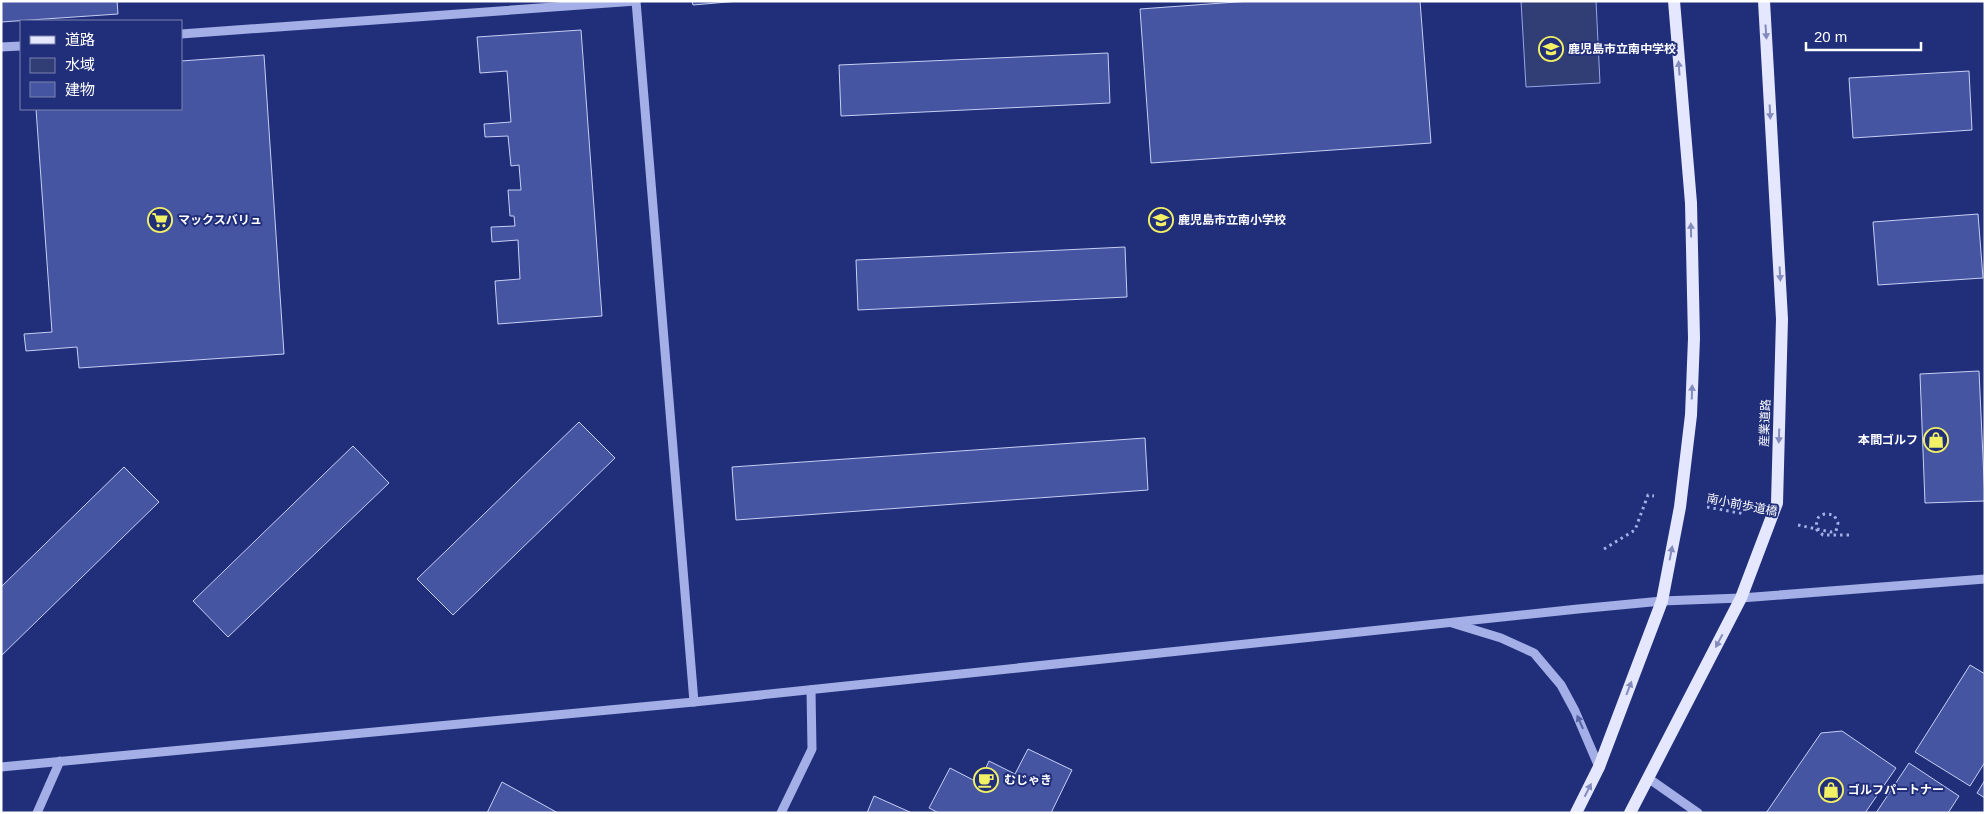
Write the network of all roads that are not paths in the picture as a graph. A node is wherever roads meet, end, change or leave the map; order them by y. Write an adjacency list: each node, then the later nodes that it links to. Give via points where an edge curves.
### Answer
1 (636, 1): 4 (street); 12 (street)
2 (1674, 1): 9 (main road, one-way to 2, via 1680,507 1691,415 1694,338 1691,203)
3 (1764, 1): 8 (main road, 産業道路, one-way to 8, via 1782,319 1777,503)
4 (182, 34)
5 (20, 46): 6 (street)
6 (1, 47)
7 (1985, 580): 8 (street)
8 (1741, 598): 9 (street); 16 (main road, 産業道路, one-way to 16)
9 (1662, 601): 10 (street); 14 (main road, one-way to 9)
10 (1447, 622): 11 (street); 14 (street, one-way to 10, via 1561,685 1534,653 1501,638)
11 (811, 690): 12 (street); 18 (street, via 812,749)
12 (694, 702): 13 (street)
13 (60, 761): 15 (street); 17 (street)
14 (1599, 766): 19 (main road, one-way to 14)
15 (1, 767)
16 (1648, 778): 20 (main road, 産業道路); 21 (street)
17 (37, 813)
18 (781, 813)
19 (1576, 813)
20 (1630, 813)
21 (1698, 813)

